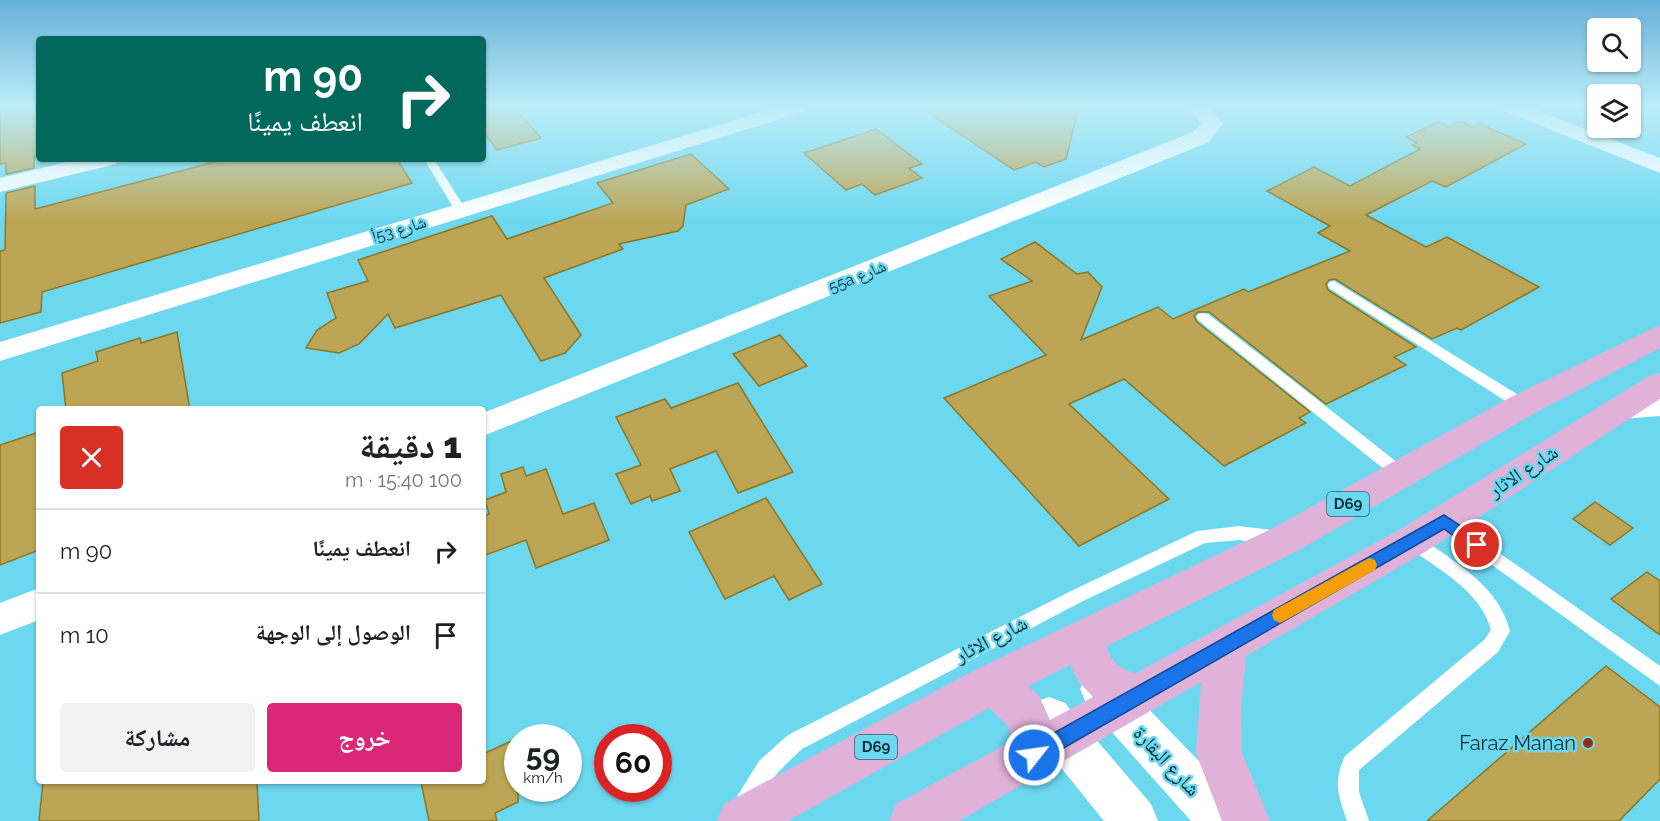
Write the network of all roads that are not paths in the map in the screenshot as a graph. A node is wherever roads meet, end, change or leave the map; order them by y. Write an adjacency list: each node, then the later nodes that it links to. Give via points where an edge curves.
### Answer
1 (673, 145): 8 (street, شارع 53أ)
2 (1180, 145): 19 (street, 55a شارع)
3 (1609, 145): 6 (street)
4 (96, 162): 7 (street)
5 (431, 162): 8 (lane)
6 (1660, 166)
7 (0, 185)
8 (460, 210): 14 (street, شارع 53أ)
9 (1334, 285): 16 (lane)
10 (1660, 315): 13 (main road, via 1648,323)
11 (1203, 317): 20 (lane)
12 (1660, 335): 13 (main road, شارع الاثار / D69)
13 (1628, 351): 16 (main road, شارع الاثار / D69)
14 (0, 352)
15 (1660, 384): 18 (main road, شارع الاثار)
16 (1523, 405): 20 (main road, شارع الاثار / D69)
17 (1660, 405): 18 (street)
18 (1621, 408): 21 (main road, شارع الاثار)
19 (486, 424)
20 (1401, 474): 22 (main road, شارع الاثار / D69)
21 (1444, 521): 23 (main road, شارع الاثار); 28 (lane)
22 (1286, 539): 26 (main road, شارع الاثار / D69); 32 (lane, شارع الاثار, via 1239,533 1203,536 967,651 795,742 766,768)
23 (1412, 541): 27 (main road, شارع الاثار); 37 (lane, via 1477,589 1496,610 1501,631 1491,646 1352,763 1346,784)
24 (36, 605): 25 (street)
25 (0, 619)
26 (1075, 641): 29 (main road, شارع الاثار / D69); 30 (street, شارع البقارة)
27 (1226, 645): 30 (main road, شارع الاثار); 36 (main road, via 1218,708 1219,753)
28 (1660, 677)
29 (998, 679): 31 (main road); 32 (main road, شارع الاثار / D69)
30 (1129, 701): 31 (main road, شارع الاثار); 35 (street, شارع البقارة)
31 (1049, 746): 33 (main road, شارع الاثار); 34 (street)
32 (740, 821)
33 (913, 821)
34 (1134, 821)
35 (1222, 821)
36 (1246, 821)
37 (1358, 821)

